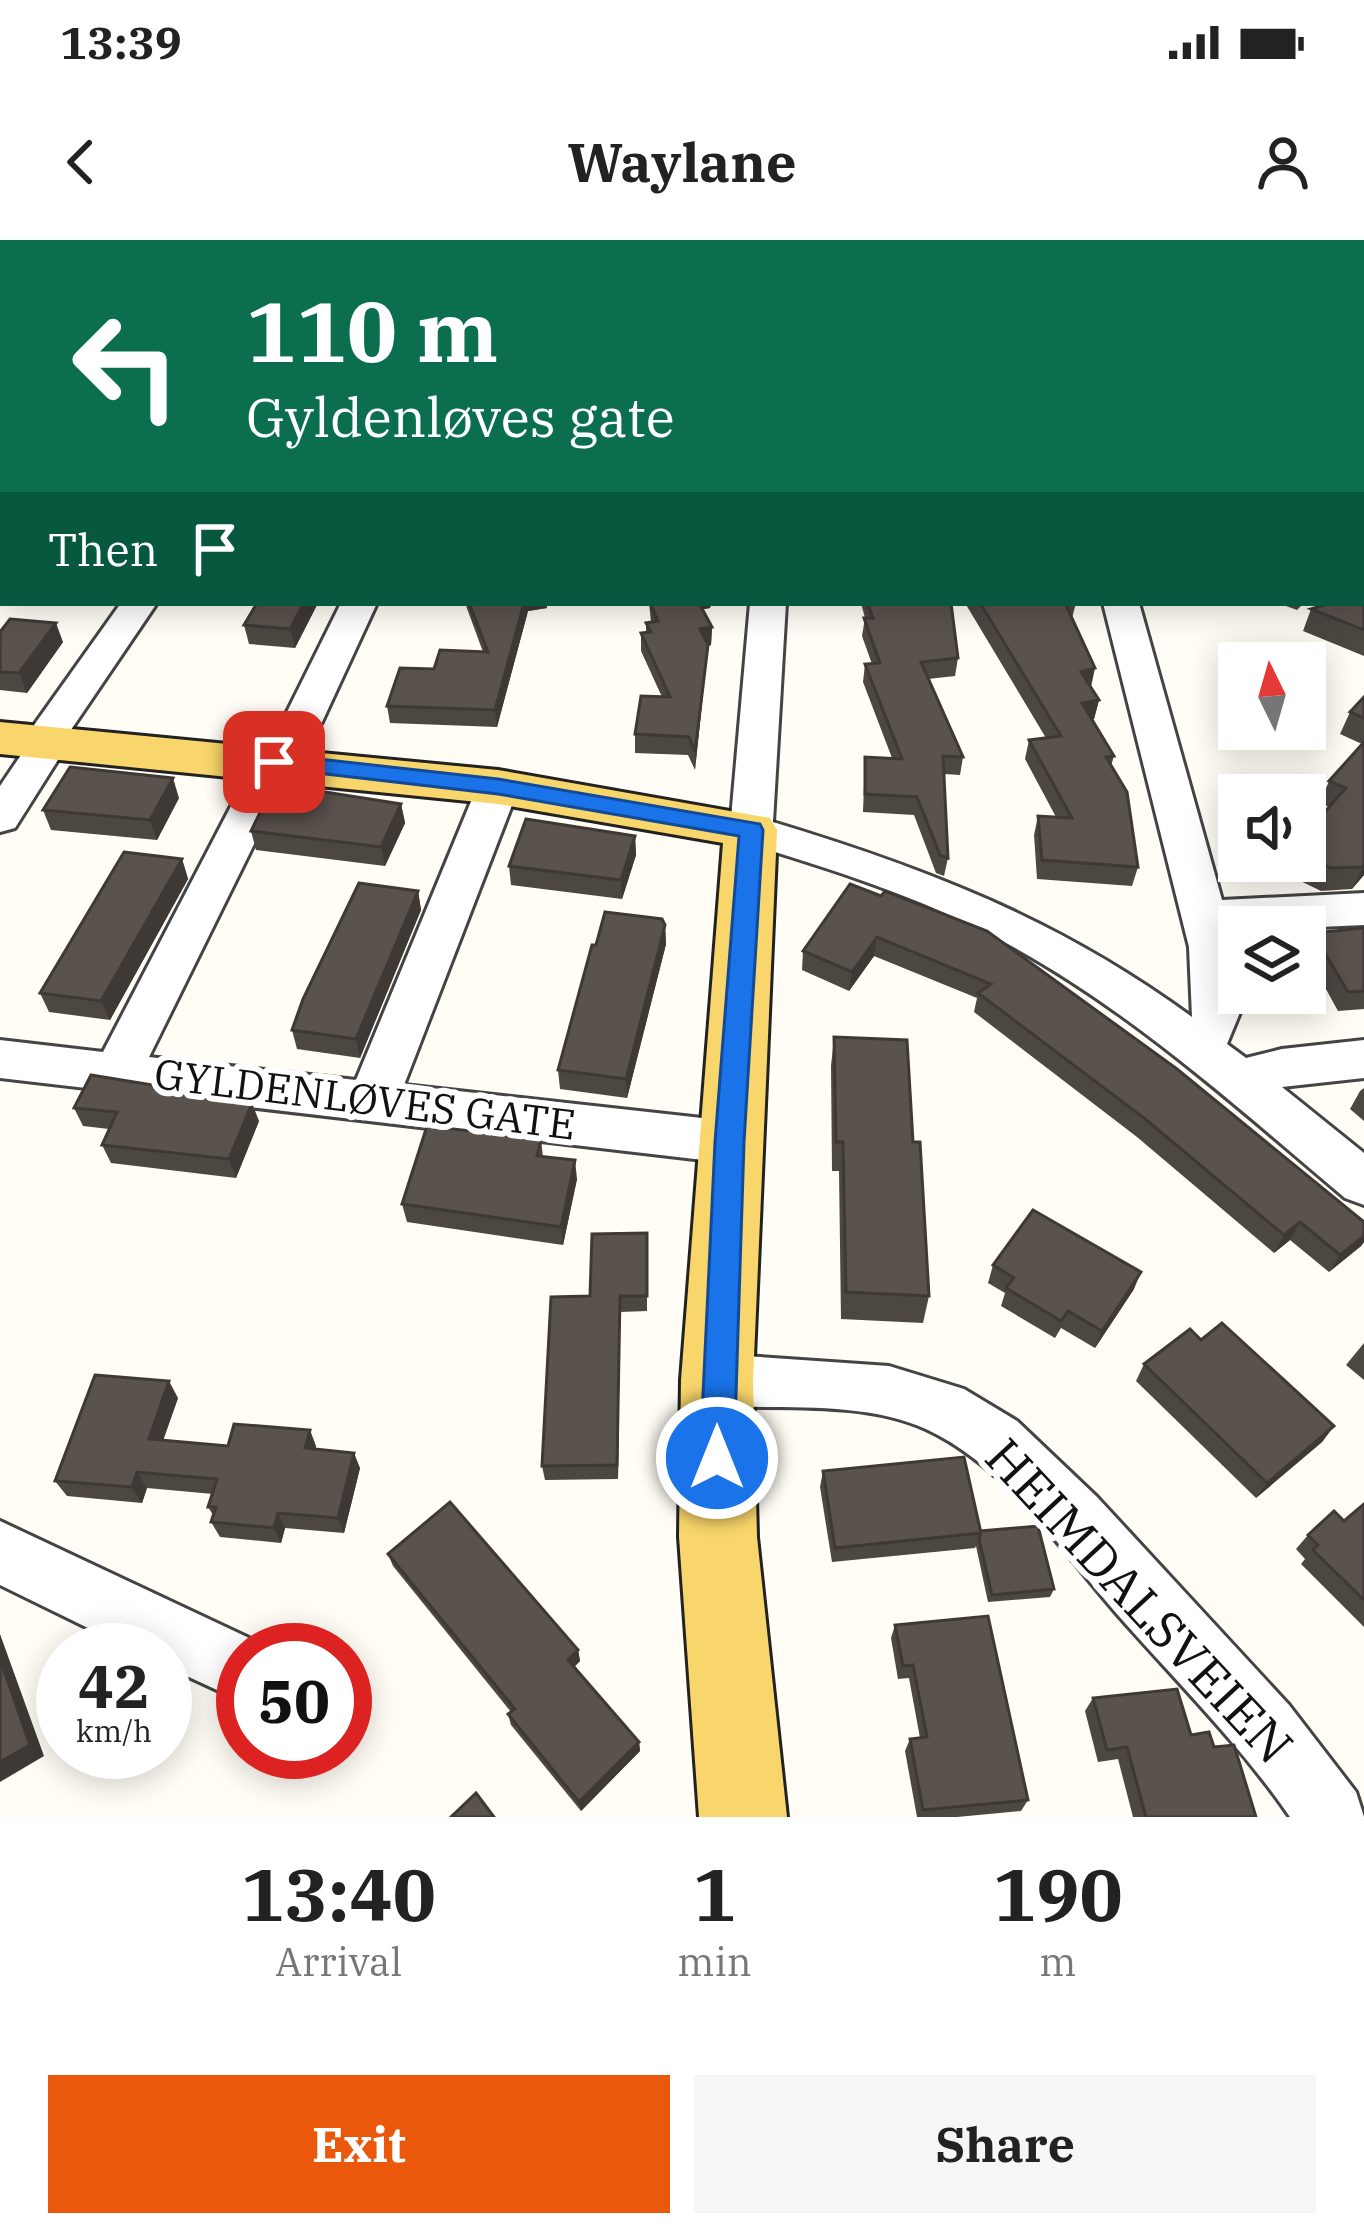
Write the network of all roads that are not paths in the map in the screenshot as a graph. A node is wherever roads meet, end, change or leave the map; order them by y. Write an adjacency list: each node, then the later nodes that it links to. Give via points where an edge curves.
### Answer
1 (137, 606): 5 (street, via 116,644)
2 (358, 606): 6 (street)
3 (768, 606): 9 (street)
4 (1122, 606): 11 (street)
5 (21, 740): 6 (main road); 8 (street, via 40,755)
6 (274, 762): 7 (main road); 15 (street)
7 (498, 787): 9 (main road); 17 (street)
8 (0, 818)
9 (751, 830): 12 (street, via 928,886 1026,933); 18 (main road)
10 (1364, 909): 11 (street)
11 (1206, 916): 12 (street, via 1217,1010 1213,1029)
12 (1194, 1045): 16 (street)
13 (0, 1059): 15 (street, GYLDENLØVES GATE)
14 (1364, 1059): 16 (street)
15 (116, 1071): 17 (street, GYLDENLØVES GATE)
16 (1237, 1080): 19 (street)
17 (373, 1100): 18 (street, GYLDENLØVES GATE)
18 (729, 1142): 20 (main road)
19 (1364, 1184)
20 (717, 1380): 23 (main road, via 718,1537); 24 (street, HEIMDALSVEIEN, via 851,1388 939,1406 970,1421 1108,1556 1268,1732)
21 (0, 1552): 22 (street)
22 (216, 1656)
23 (742, 1817)
24 (1330, 1817)

